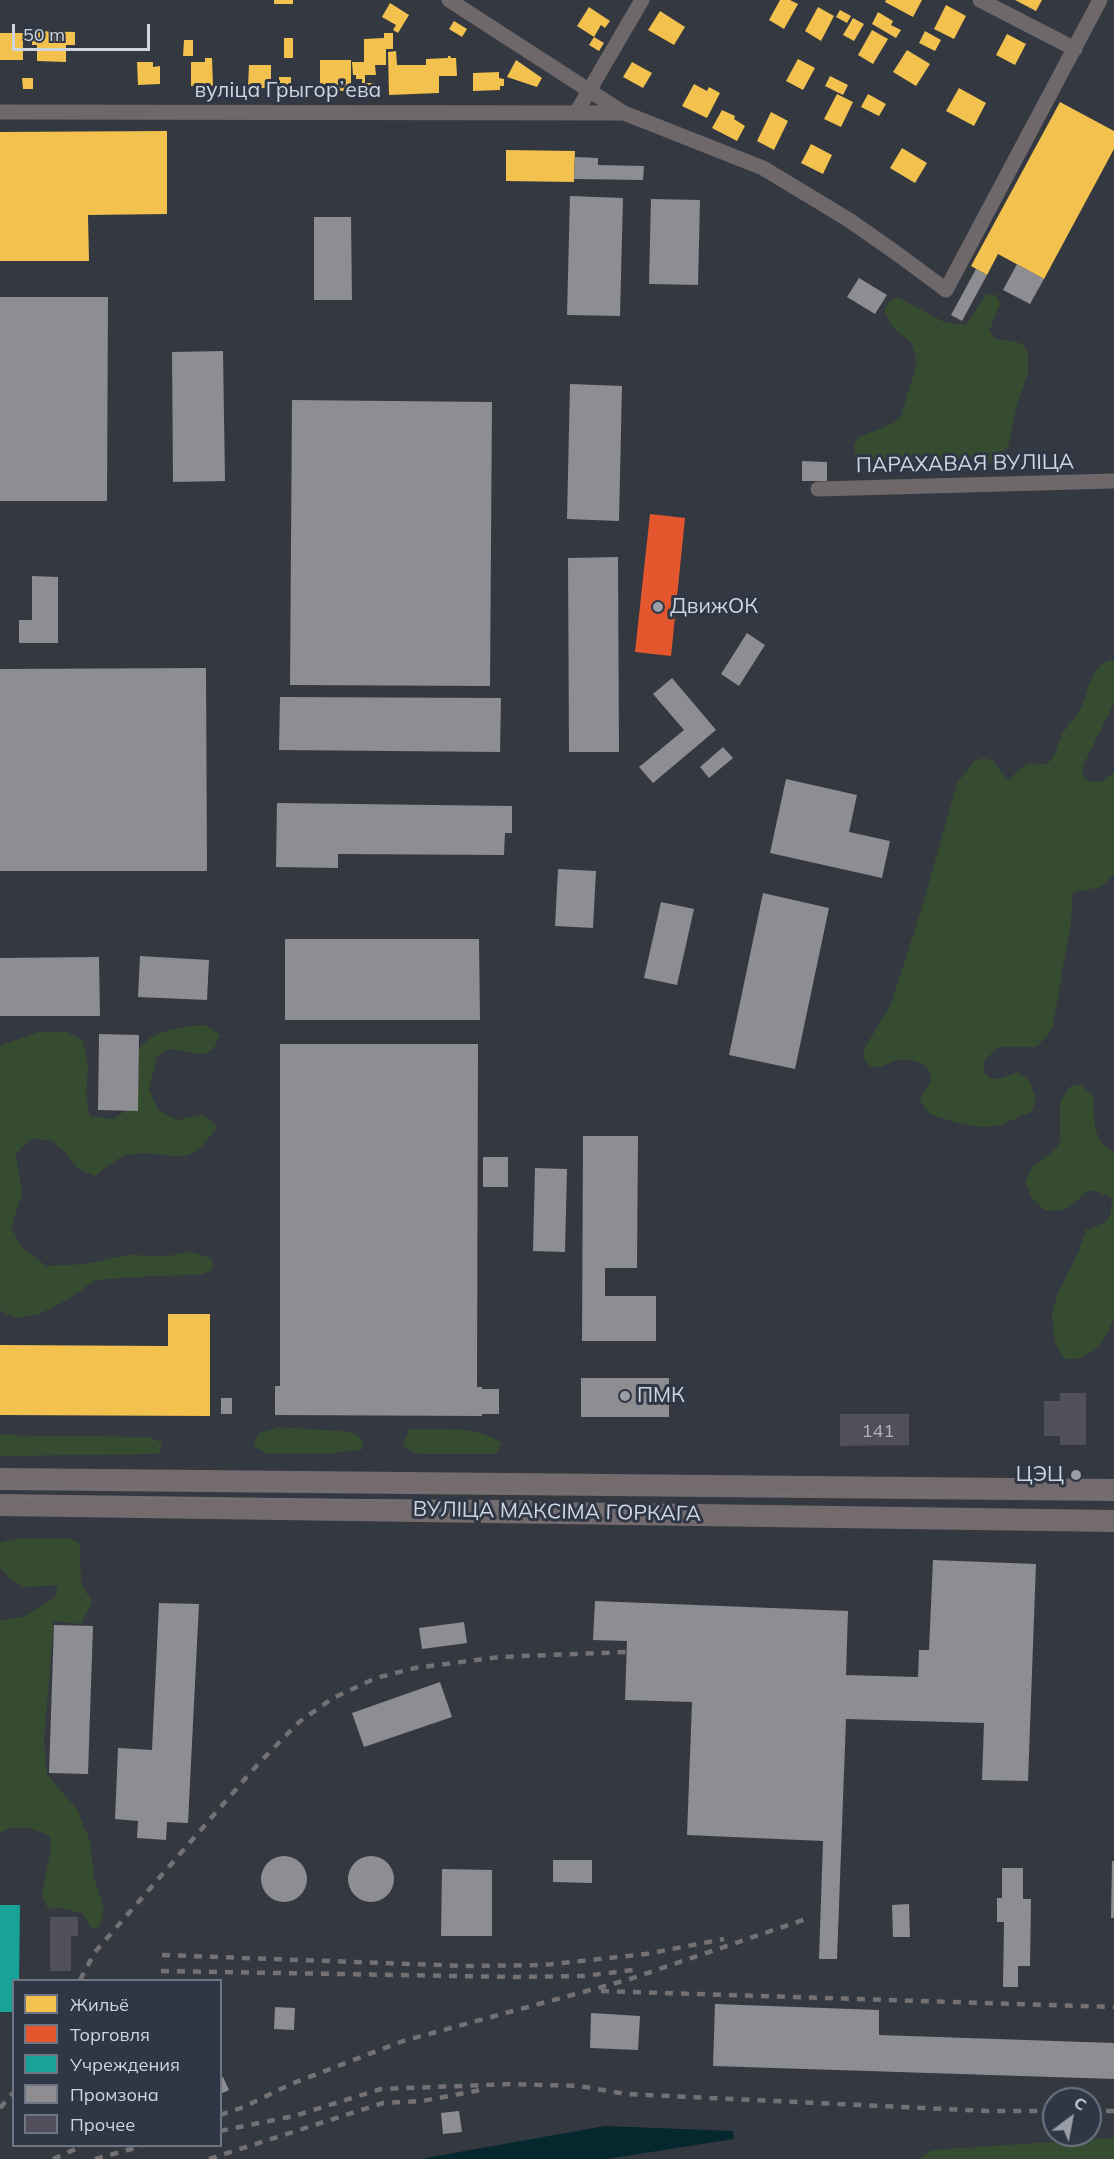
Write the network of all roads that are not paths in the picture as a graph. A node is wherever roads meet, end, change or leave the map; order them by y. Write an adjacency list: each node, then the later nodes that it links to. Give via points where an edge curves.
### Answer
1 (449, 0): 6 (street)
2 (642, 0): 6 (street)
3 (980, 0): 5 (street)
4 (1100, 0): 5 (street)
5 (1075, 49): 9 (street, via 946,290 849,220 763,168)
6 (590, 91): 8 (street); 9 (street)
7 (0, 112): 8 (street, вуліца Грыгорʼева)
8 (576, 112): 9 (street, вуліца Грыгорʼева)
9 (624, 113)
10 (1114, 481): 11 (street, ПАРАХАВАЯ ВУЛІЦА)
11 (818, 489)
12 (0, 1479): 13 (main road, ВУЛІЦА МАКСІМА ГОРКАГА)
13 (238, 1482): 14 (main road, ВУЛІЦА МАКСІМА ГОРКАГА); 16 (street)
14 (1114, 1490)
15 (0, 1505): 16 (main road, ВУЛІЦА МАКСІМА ГОРКАГА)
16 (238, 1507): 17 (main road, ВУЛІЦА МАКСІМА ГОРКАГА)
17 (1114, 1521)

